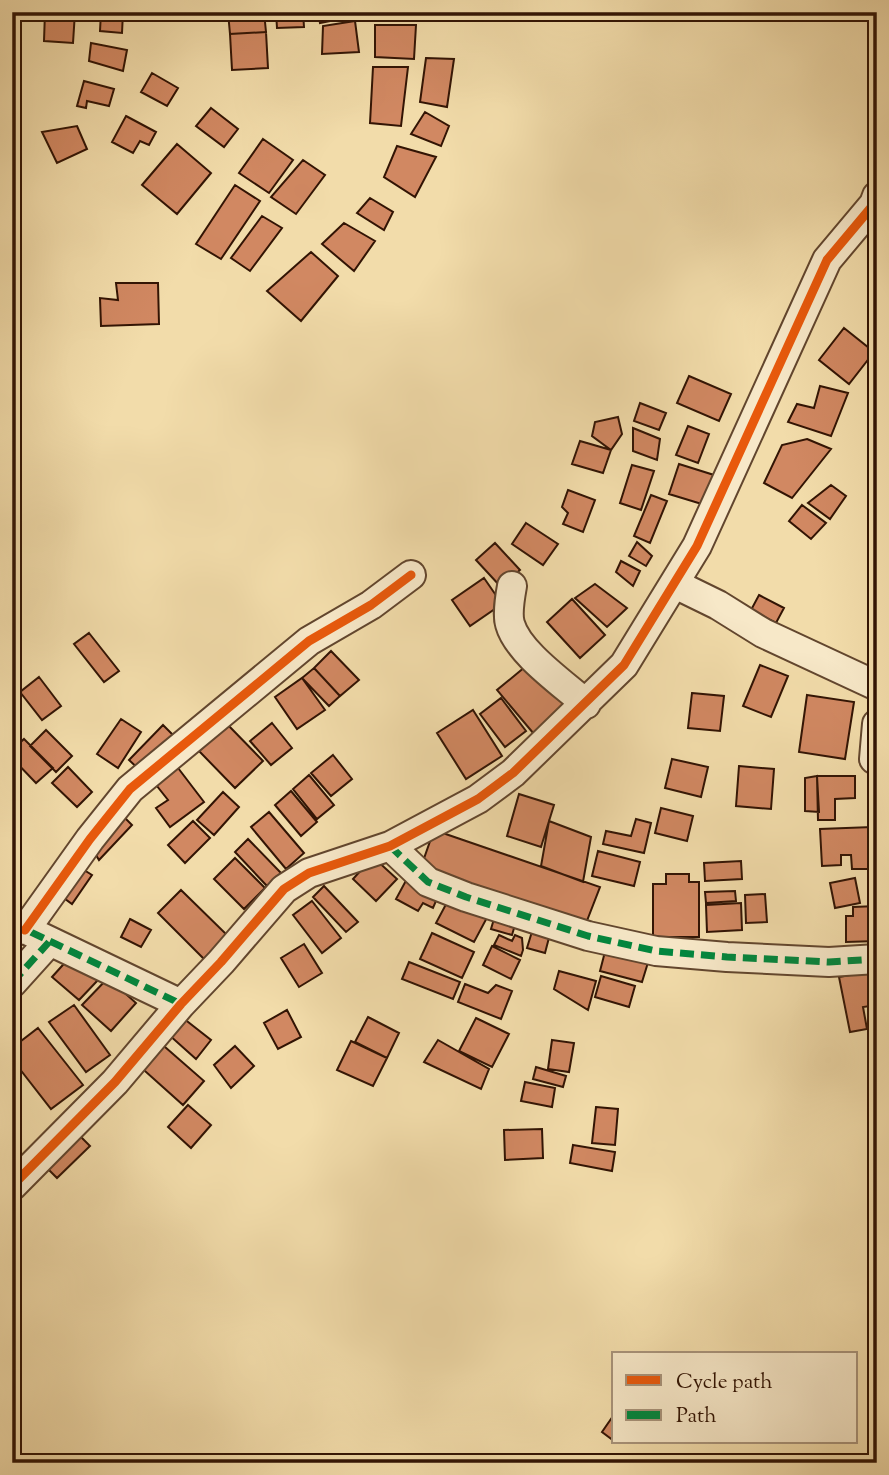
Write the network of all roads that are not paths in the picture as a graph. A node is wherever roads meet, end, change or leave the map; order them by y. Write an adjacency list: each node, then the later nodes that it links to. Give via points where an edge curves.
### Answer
1 (876, 202): 3 (street, via 827,260 722,496)
2 (411, 575): 10 (street, via 371,606 309,641 130,789 90,839)
3 (675, 584): 5 (street, via 763,633); 6 (street, via 624,665)
4 (512, 586): 6 (street, via 510,624 519,640)
5 (877, 686)
6 (586, 704): 9 (street, via 505,780)
7 (877, 724): 8 (street)
8 (874, 758)
9 (390, 846): 11 (street, via 428,882 588,936 656,951 727,957 829,962); 13 (street, via 309,873 284,889)
10 (29, 932): 12 (street); 13 (street)
11 (877, 959)
12 (12, 983)
13 (181, 1004): 14 (street, via 115,1082)
14 (12, 1186)

